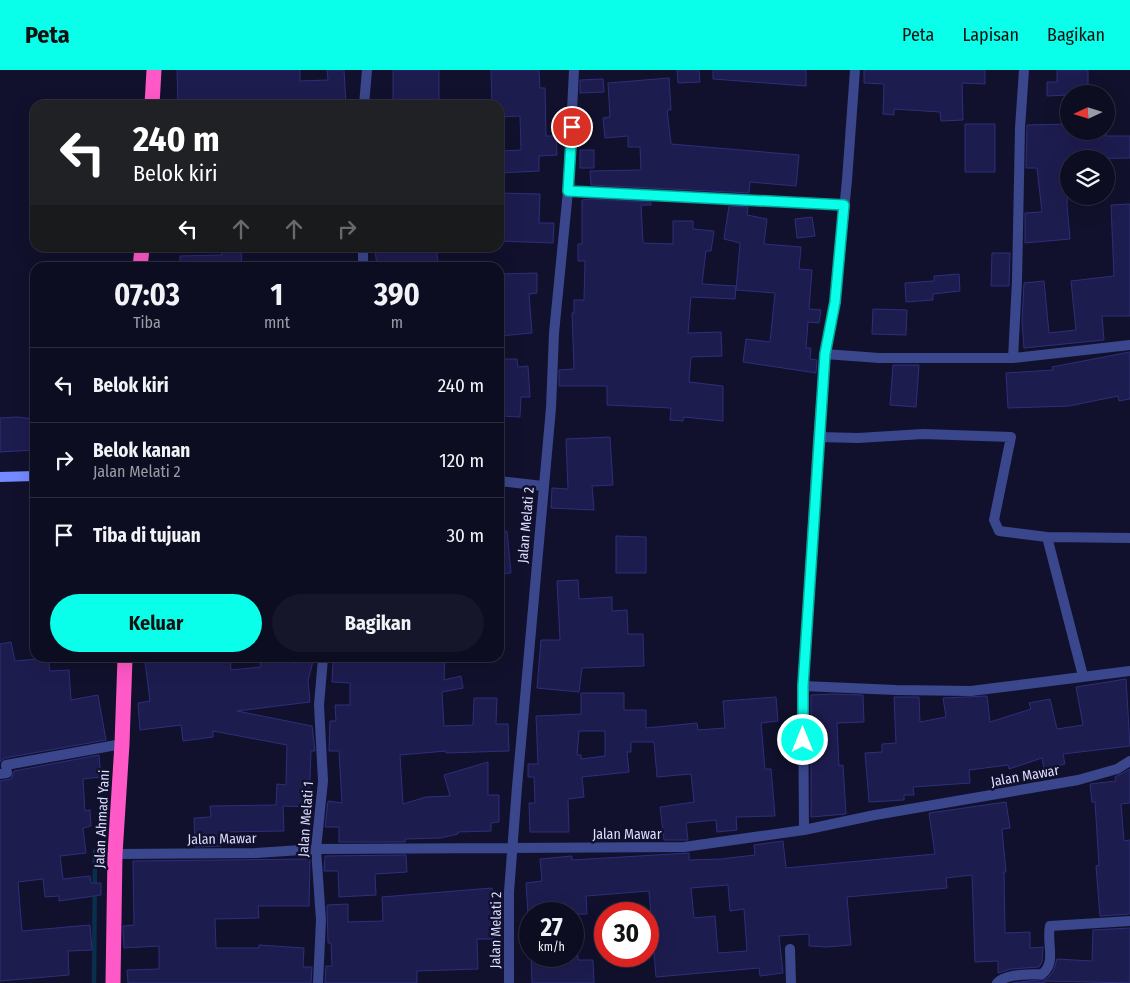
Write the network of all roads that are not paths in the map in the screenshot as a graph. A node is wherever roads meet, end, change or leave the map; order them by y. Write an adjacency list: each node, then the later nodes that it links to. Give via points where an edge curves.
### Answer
1 (154, 70): 6 (highway)
2 (367, 70): 7 (street)
3 (574, 70): 8 (street, Jalan Melati 2)
4 (855, 70): 9 (street)
5 (1024, 70): 12 (street)
6 (152, 100)
7 (364, 100)
8 (568, 191): 9 (street); 17 (street, Jalan Melati 2, via 554,333 552,408)
9 (844, 205): 11 (street, via 835,302)
10 (1130, 345): 12 (street)
11 (825, 354): 12 (street, via 879,358); 13 (street)
12 (1013, 358)
13 (819, 437): 18 (street, via 923,434 1011,437 994,520 999,531); 24 (street)
14 (30, 476): 15 (street)
15 (0, 477)
16 (504, 482): 17 (street)
17 (542, 486): 30 (street, Jalan Melati 2, via 516,786)
18 (1047, 537): 19 (street); 23 (street)
19 (1130, 538)
20 (125, 662): 25 (highway, Jalan Ahmad Yani)
21 (323, 662): 29 (street, Jalan Melati 1, via 319,705 323,782)
22 (1130, 671): 23 (street)
23 (1083, 676): 24 (street, via 971,691)
24 (803, 686): 28 (street)
25 (122, 744): 27 (street, via 6,765 7,773); 31 (highway, Jalan Ahmad Yani)
26 (1130, 762): 28 (street, Jalan Mawar, via 1078,780)
27 (0, 774)
28 (804, 830): 30 (street, Jalan Mawar, via 684,847)
29 (316, 849): 30 (street, Jalan Mawar); 31 (street, Jalan Mawar); 35 (street, Jalan Melati 1, via 320,920)
30 (514, 850): 36 (street, Jalan Melati 2, via 509,892)
31 (115, 854): 34 (highway, Jalan Ahmad Yani)
32 (1130, 921): 38 (street, via 1050,926 1050,964 1046,971 1009,977)
33 (790, 949): 37 (street)
34 (113, 983)
35 (318, 983)
36 (509, 983)
37 (791, 983)
38 (997, 983)

